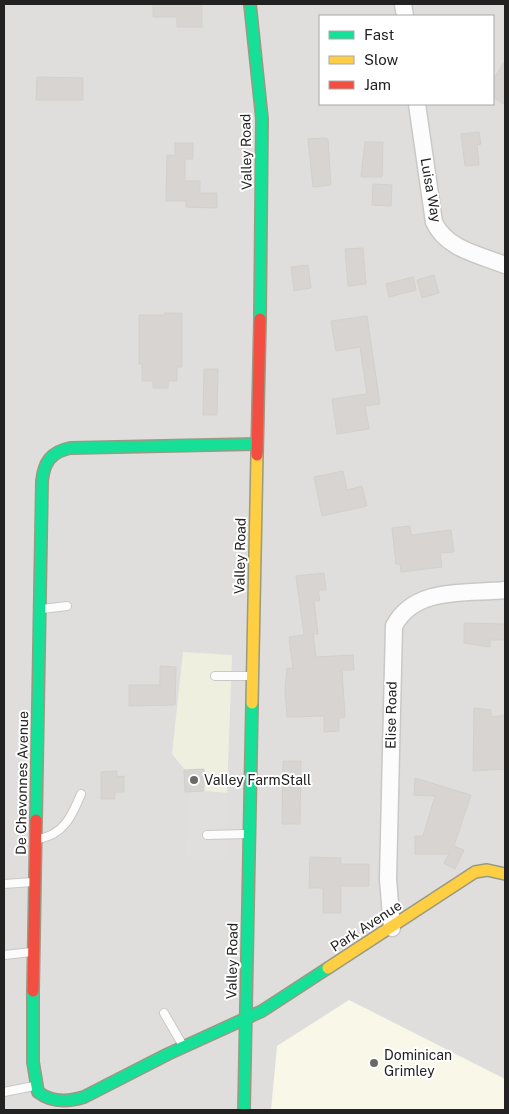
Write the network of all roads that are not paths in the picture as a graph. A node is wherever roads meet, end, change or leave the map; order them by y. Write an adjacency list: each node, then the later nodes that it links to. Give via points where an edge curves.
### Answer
1 (250, 4): 4 (street, Valley Road, via 262,119)
2 (417, 105): 3 (street, Luisa Way, via 434,222 438,230 448,241)
3 (505, 265)
4 (257, 444): 7 (street, De Chevonnes Avenue, via 70,448 52,454 45,464 42,480); 9 (street, Valley Road)
5 (505, 590): 17 (street, Elise Road, via 429,596 416,602 394,626 388,879)
6 (67, 606): 7 (lane)
7 (40, 609): 13 (street, De Chevonnes Avenue)
8 (216, 676): 9 (lane)
9 (252, 676): 11 (street, Valley Road)
10 (81, 794): 13 (lane, via 62,830)
11 (248, 834): 12 (lane); 21 (street, Valley Road)
12 (207, 835)
13 (36, 840): 15 (street, De Chevonnes Avenue)
14 (505, 874): 17 (street, Park Avenue, via 487,870 475,872)
15 (35, 882): 16 (lane); 18 (street, De Chevonnes Avenue)
16 (4, 884)
17 (392, 928): 21 (street, Park Avenue)
18 (34, 951): 19 (lane); 23 (street, De Chevonnes Avenue, via 33,1062)
19 (4, 955)
20 (164, 1013): 22 (lane)
21 (245, 1019): 22 (street); 26 (street, Valley Road)
22 (183, 1047): 25 (street)
23 (36, 1086): 24 (lane); 25 (street, via 48,1099)
24 (4, 1092)
25 (68, 1106)
26 (244, 1110)

